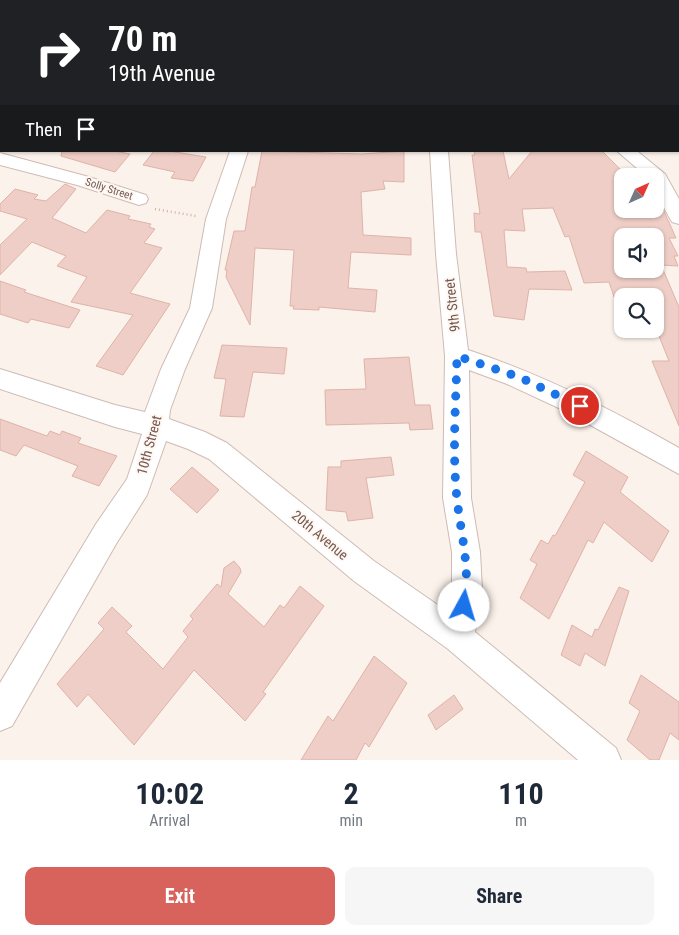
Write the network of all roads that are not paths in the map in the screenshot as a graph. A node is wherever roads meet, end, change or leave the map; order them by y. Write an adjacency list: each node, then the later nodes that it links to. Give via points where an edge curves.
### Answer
1 (240, 152): 13 (street, 10th Street, via 216,219 201,308 173,369 158,410)
2 (439, 152): 11 (street, 9th Street)
3 (627, 152): 5 (street)
4 (0, 159): 9 (street, Solly Street)
5 (647, 168)
6 (679, 174): 7 (street)
7 (664, 177)
8 (664, 188): 10 (street)
9 (139, 199)
10 (679, 217)
11 (457, 356): 14 (street, via 544,388); 15 (street, 9th Street, via 457,498 466,552 467,590)
12 (0, 378): 13 (street, 20th Avenue)
13 (156, 426): 15 (street, 20th Avenue, via 218,450 364,571); 16 (street, 10th Street, via 138,486)
14 (679, 462)
15 (459, 638): 17 (street, 20th Avenue)
16 (0, 714)
17 (604, 760)

